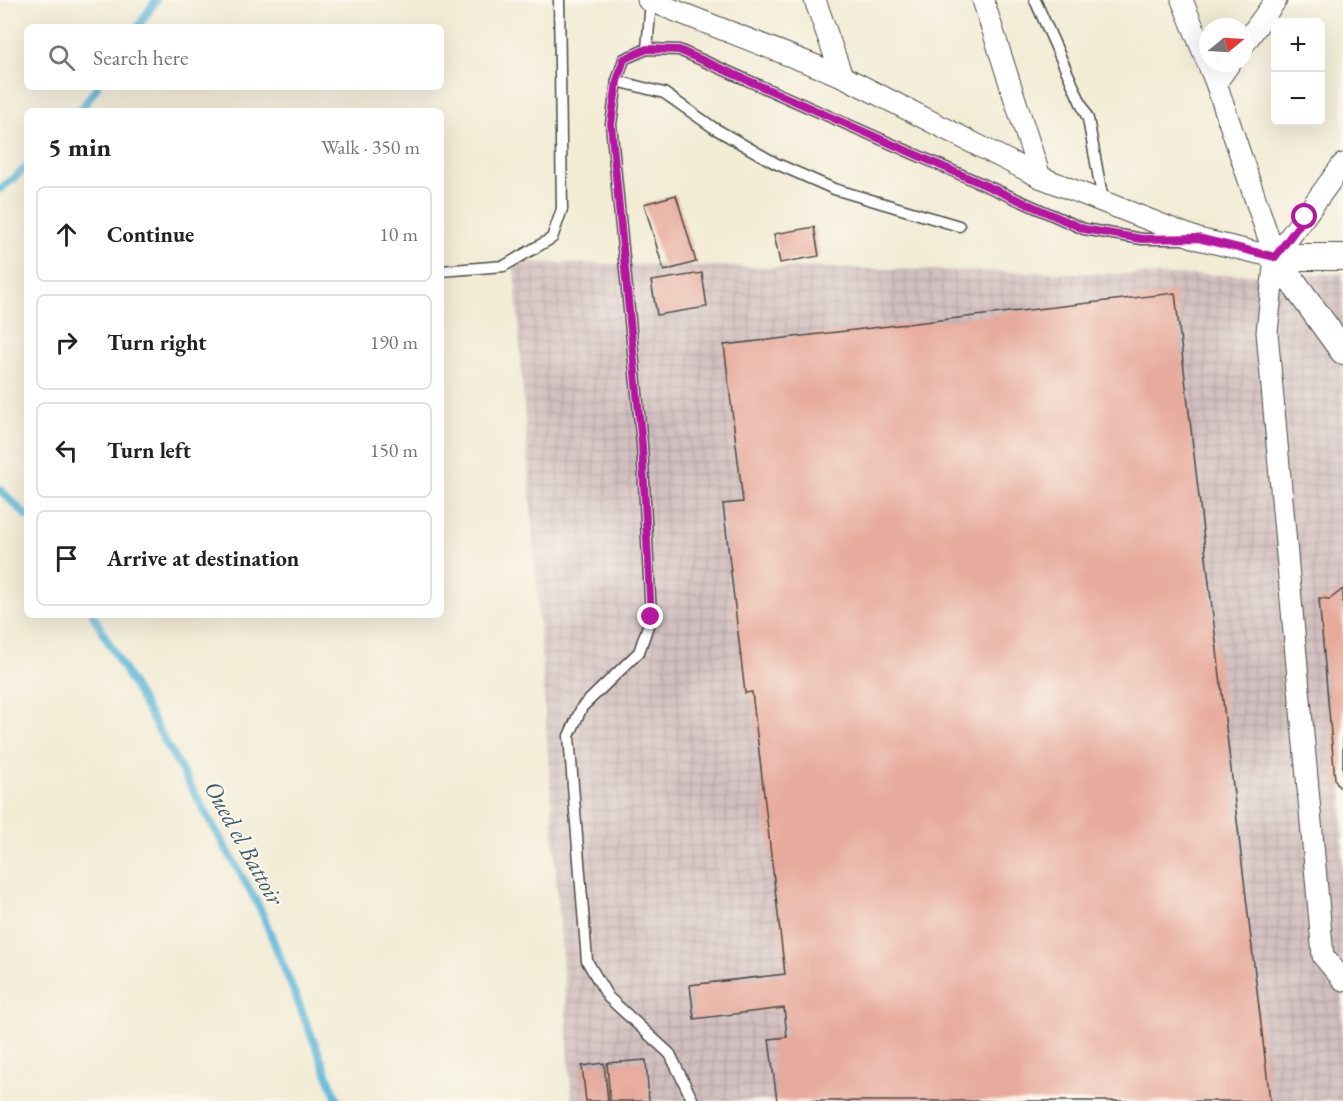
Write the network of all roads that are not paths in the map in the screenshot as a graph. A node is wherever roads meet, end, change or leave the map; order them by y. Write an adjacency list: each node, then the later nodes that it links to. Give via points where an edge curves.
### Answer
1 (559, 0): 21 (lane, via 562,209 552,238 504,266)
2 (815, 0): 11 (street)
3 (983, 0): 15 (street)
4 (1035, 0): 16 (lane, via 1088,120)
5 (1182, 0): 13 (street)
6 (1276, 0): 8 (street)
7 (650, 1): 9 (lane); 11 (street)
8 (1253, 32)
9 (647, 49): 12 (lane, via 624,59); 18 (lane, via 679,50 1084,229 1142,239)
10 (1224, 72): 13 (street)
11 (842, 76): 15 (street)
12 (617, 81): 17 (lane, via 664,93 765,157 834,189); 24 (lane, via 611,124 642,445 651,617 639,652 582,707 569,736 587,961 608,997 670,1054)
13 (1216, 83): 19 (street)
14 (1343, 164): 19 (street)
15 (1040, 177): 16 (street)
16 (1103, 201): 18 (street)
17 (958, 226)
18 (1198, 238): 19 (street)
19 (1275, 257): 20 (street); 22 (street); 23 (street, via 1267,332 1323,956)
20 (1343, 257)
21 (444, 271)
22 (1343, 351)
23 (1343, 980)
24 (693, 1101)

